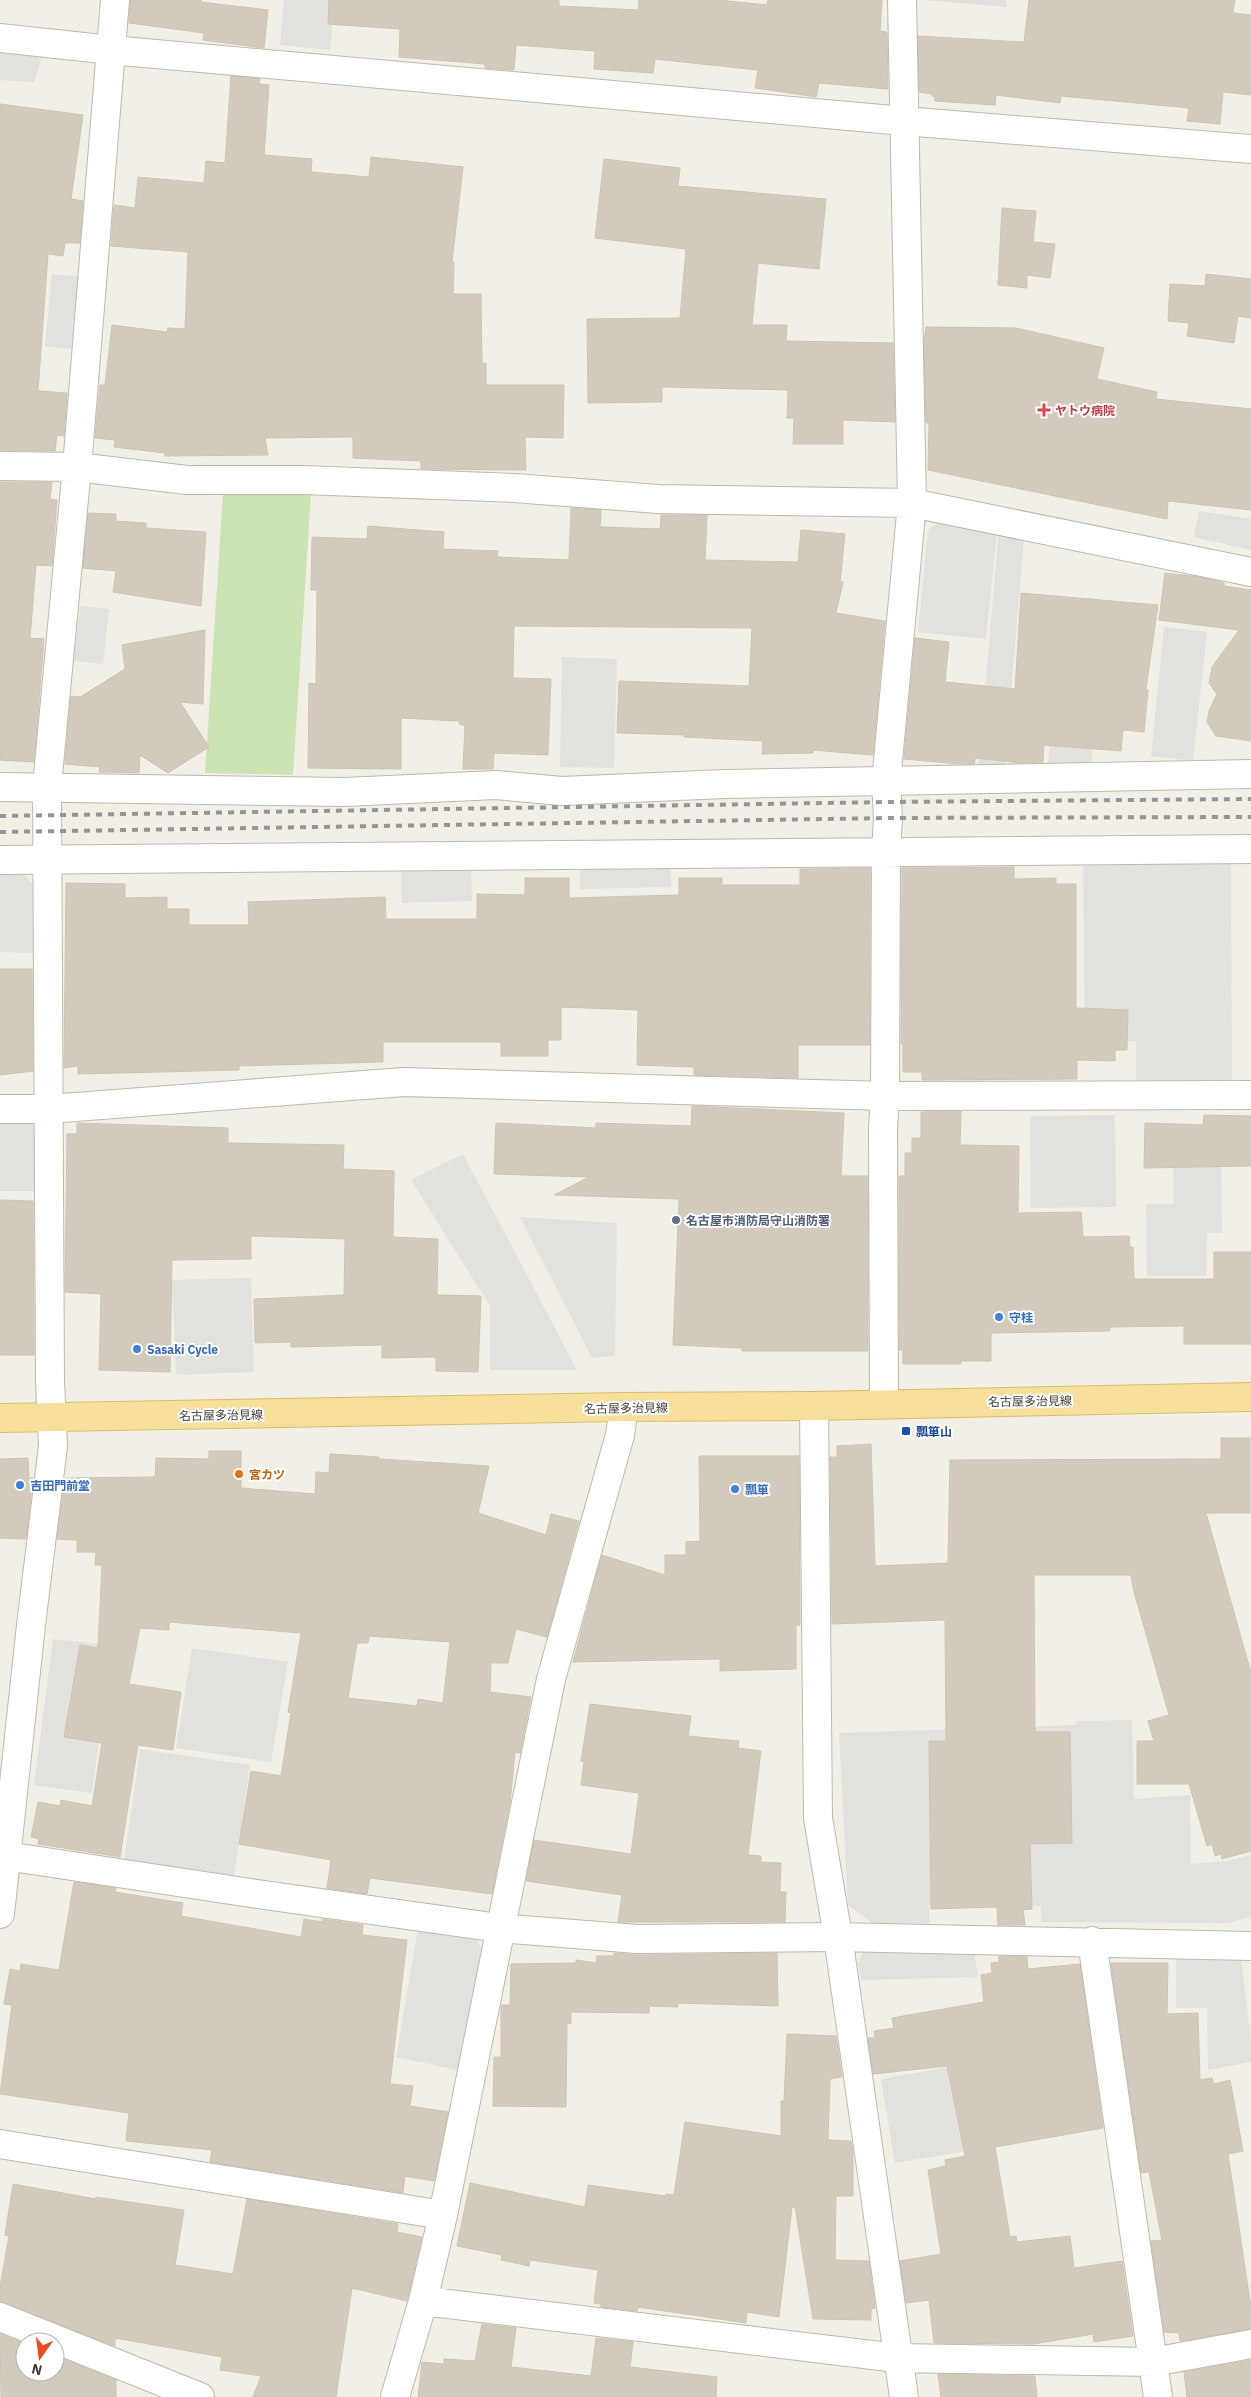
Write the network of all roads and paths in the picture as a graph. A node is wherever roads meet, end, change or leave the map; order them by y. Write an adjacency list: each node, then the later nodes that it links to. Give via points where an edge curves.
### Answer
1 (115, 0): 4 (street)
2 (902, 0): 5 (street)
3 (0, 38): 4 (street)
4 (111, 50): 5 (street); 8 (street)
5 (904, 121): 6 (street); 9 (street)
6 (1251, 150)
7 (0, 466): 8 (street)
8 (76, 467): 9 (street, via 187,480 370,482 658,499); 13 (street)
9 (912, 503): 10 (street); 12 (street)
10 (1251, 572)
11 (1251, 774): 12 (street)
12 (886, 782): 13 (street, via 562,791 496,785 345,792); 16 (street)
13 (47, 786): 14 (street); 17 (street)
14 (0, 787)
15 (1251, 849): 16 (street)
16 (886, 852): 17 (street); 20 (street)
17 (47, 859): 18 (street); 22 (street)
18 (0, 860)
19 (1251, 1095): 20 (street)
20 (886, 1096): 22 (street, via 404,1082); 24 (street, via 883,1128)
21 (0, 1109): 22 (street)
22 (49, 1109): 28 (street)
23 (1251, 1397): 24 (main road, 名古屋多治見線)
24 (884, 1404): 25 (main road, 名古屋多治見線)
25 (814, 1406): 26 (main road, 名古屋多治見線); 32 (street, via 818,1818)
26 (624, 1407): 28 (main road, 名古屋多治見線); 31 (street, via 620,1435 550,1679)
27 (0, 1418): 28 (main road, 名古屋多治見線)
28 (51, 1418): 29 (street, via 54,1446)
29 (4, 1856): 30 (street); 31 (street)
30 (0, 1914)
31 (499, 1928): 32 (street, via 637,1939); 36 (street)
32 (838, 1937): 33 (street); 40 (street)
33 (1092, 1941): 34 (street); 41 (street)
34 (1251, 1946)
35 (0, 2144): 36 (street)
36 (443, 2214): 37 (street)
37 (423, 2301): 40 (street); 43 (street)
38 (0, 2317): 42 (street)
39 (1251, 2344): 41 (street)
40 (898, 2358): 41 (street); 44 (street)
41 (1153, 2362): 45 (street)
42 (200, 2397)
43 (395, 2397)
44 (904, 2397)
45 (1158, 2397)

